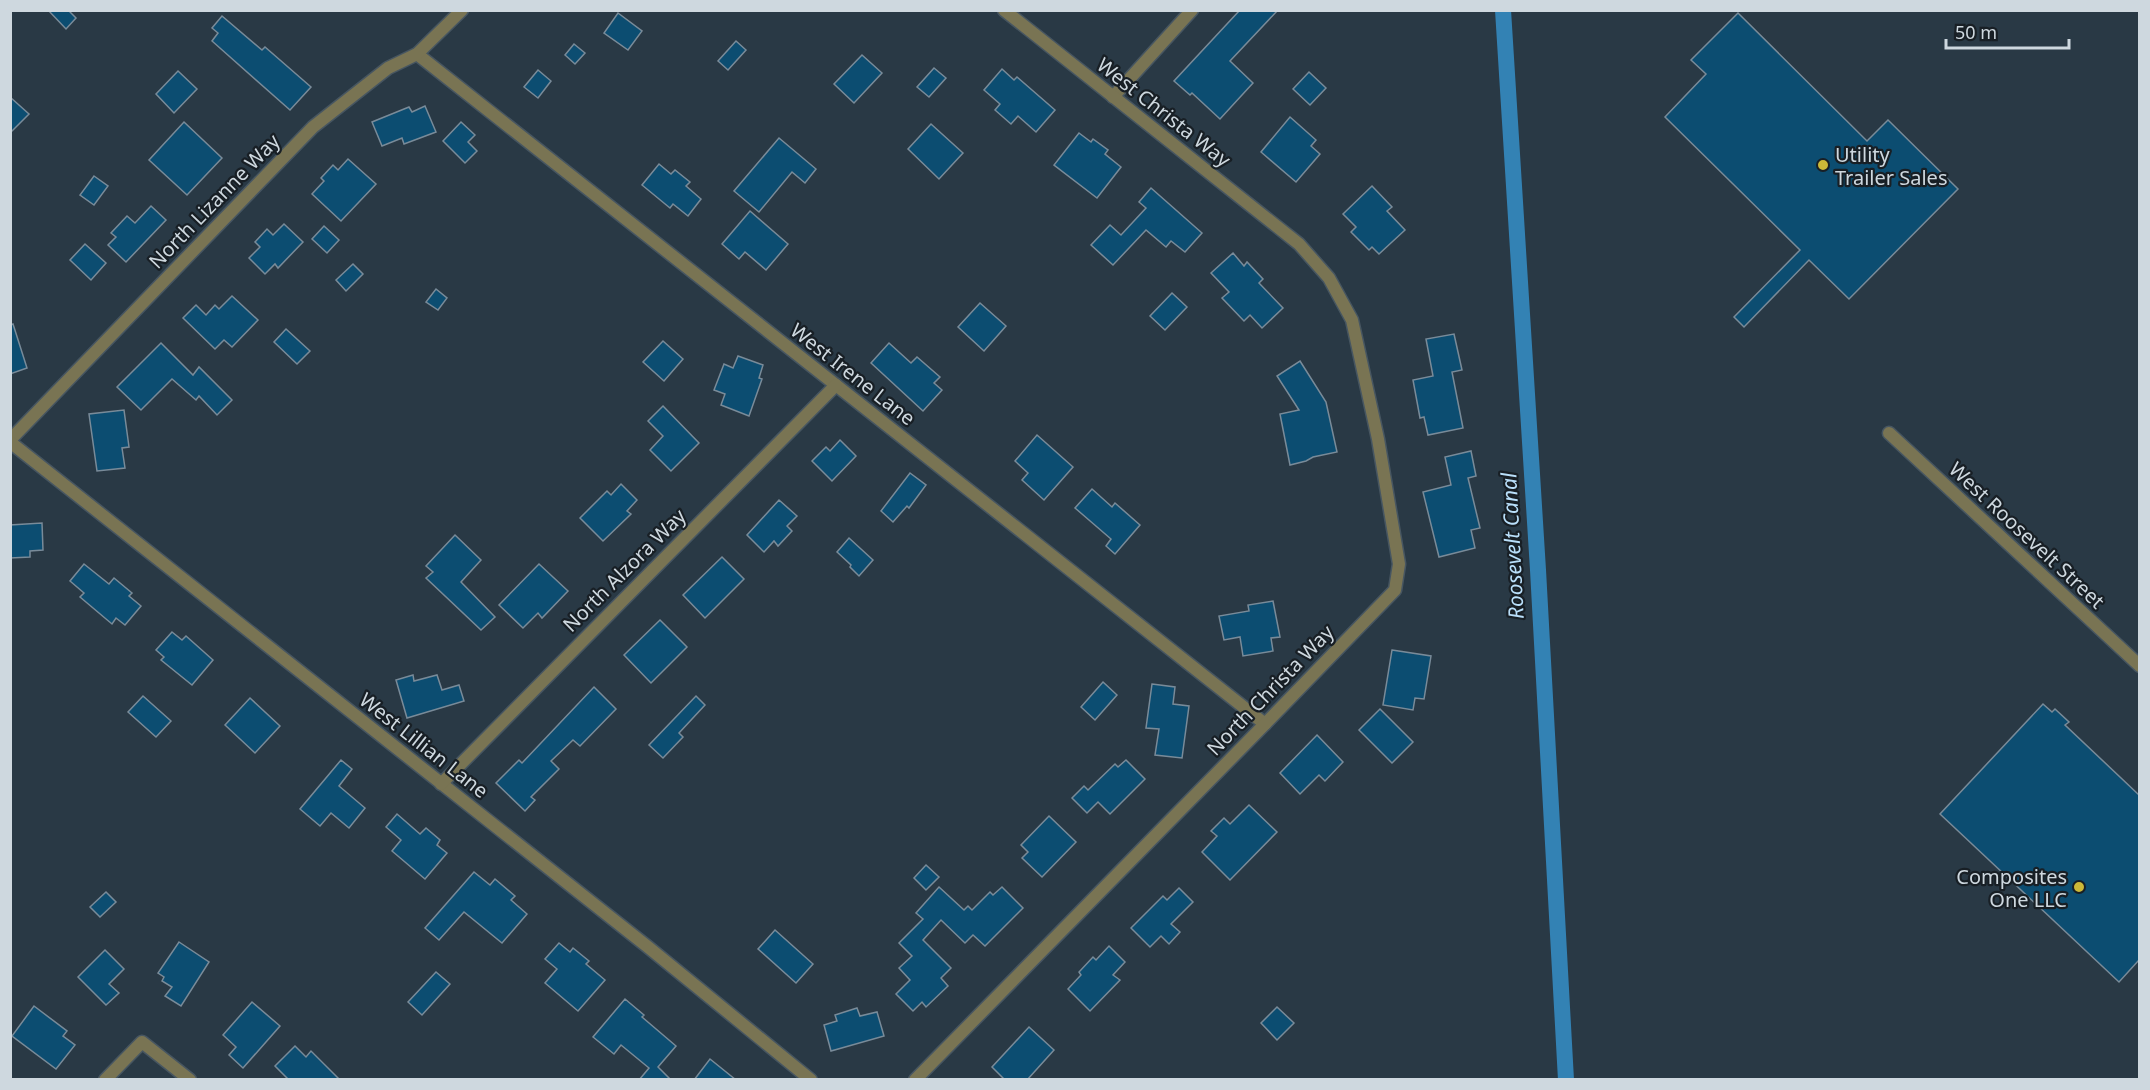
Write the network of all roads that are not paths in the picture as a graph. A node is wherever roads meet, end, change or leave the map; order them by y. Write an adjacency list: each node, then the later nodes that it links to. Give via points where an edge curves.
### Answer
1 (462, 10): 4 (street, North Lizanne Way)
2 (1004, 10): 5 (street, West Christa Way)
3 (1192, 10): 5 (street)
4 (417, 54): 7 (street, West Irene Lane); 9 (street, North Lizanne Way, via 388,68 313,127)
5 (1113, 97): 6 (street, West Christa Way)
6 (1299, 244): 11 (street, North Christa Way, via 1329,278 1352,320 1378,439 1399,564 1395,590)
7 (836, 385): 11 (street, West Irene Lane); 12 (street, North Alzora Way)
8 (1889, 433): 10 (street, West Roosevelt Street)
9 (10, 441): 12 (street, West Lillian Lane)
10 (2139, 666)
11 (1265, 724): 16 (street, North Christa Way)
12 (441, 784): 15 (street, West Lillian Lane)
13 (105, 1080): 14 (street, via 142,1042)
14 (190, 1080)
15 (811, 1080)
16 (915, 1080)

